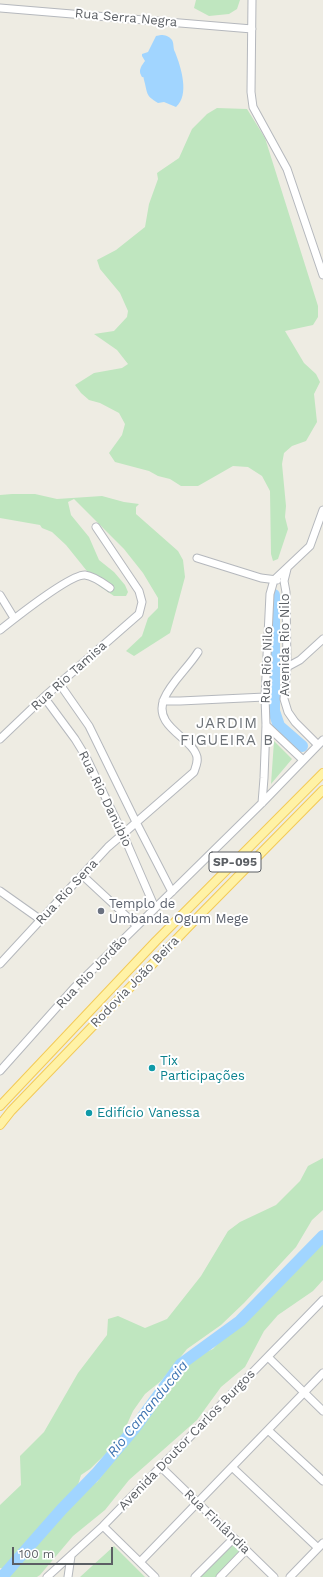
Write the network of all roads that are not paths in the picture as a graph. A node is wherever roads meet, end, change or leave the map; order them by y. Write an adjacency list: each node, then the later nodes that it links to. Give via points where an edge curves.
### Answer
1 (252, 0): 3 (street)
2 (0, 8): 3 (street, Rua Serra Negra)
3 (252, 29): 4 (street, via 253,106 287,168)
4 (323, 275)
5 (323, 510): 7 (street)
6 (96, 527): 19 (street, Rua Rio Tamisa, via 139,591 142,602 139,614)
7 (321, 529): 9 (street, via 310,546)
8 (197, 558): 10 (street)
9 (287, 569): 10 (street); 11 (street)
10 (274, 580): 11 (street); 20 (street, Rua Rio Nilo, via 270,594)
11 (284, 581): 18 (street, Avenida Rio Nilo)
12 (110, 588): 14 (street, via 86,575 78,576)
13 (0, 595): 14 (street)
14 (14, 618): 15 (street)
15 (0, 630)
16 (323, 639): 18 (street, via 300,660)
17 (198, 652): 22 (street)
18 (287, 667): 25 (street, Avenida Rio Nilo, via 284,700 288,712 294,722)
19 (60, 683): 21 (street, Rua Rio Tamisa); 30 (street, Rua Rio Danúbio, via 89,726)
20 (265, 697): 22 (street); 23 (street, Rua Rio Nilo)
21 (44, 698): 24 (street, Rua Rio Tamisa); 31 (street, Rua Rio Danúbio, via 82,751)
22 (163, 700): 30 (street, Rua Rio Sena, via 166,721 172,731 194,750 198,762 194,772)
23 (266, 725): 26 (street); 29 (street, Rua Rio Nilo)
24 (0, 740)
25 (320, 742): 26 (street, Rua Rio Jordão)
26 (303, 760): 29 (street, Rua Rio Jordão)
27 (323, 773): 40 (main road, Rodovia João Beira / SP-095, via 152,946)
28 (323, 790): 41 (main road, Rodovia João Beira / SP-095)
29 (262, 803): 34 (street, Rua Rio Jordão)
30 (136, 824): 31 (street, Rua Rio Sena); 34 (street, Rua Rio Danúbio)
31 (123, 834): 32 (street, Rua Rio Sena); 35 (street, Rua Rio Danúbio)
32 (82, 875): 36 (street, Rua Rio Sena); 37 (street)
33 (0, 891): 36 (street)
34 (172, 892): 35 (street, Rua Rio Jordão)
35 (155, 908): 37 (street, Rua Rio Jordão)
36 (41, 920): 38 (street, Rua Rio Sena)
37 (137, 926): 39 (street, Rua Rio Jordão, via 74,988)
38 (0, 964)
39 (0, 1072)
40 (0, 1106)
41 (0, 1125)
42 (323, 1300): 43 (street, Avenida Doutor Carlos Burgos)
43 (268, 1357): 45 (street); 49 (street, Avenida Doutor Carlos Burgos)
44 (323, 1373): 45 (street)
45 (304, 1392): 46 (street); 47 (street)
46 (323, 1411)
47 (268, 1430): 48 (street); 50 (street)
48 (232, 1466): 51 (street); 54 (street)
49 (161, 1467): 51 (street, Rua Finlândia); 52 (street, Avenida Doutor Carlos Burgos)
50 (323, 1481)
51 (198, 1502): 53 (street, Rua Finlândia); 57 (street)
52 (103, 1526): 56 (street, Avenida Doutor Carlos Burgos); 57 (street)
53 (234, 1538): 55 (street, Rua Finlândia); 61 (street)
54 (320, 1546): 64 (street)
55 (246, 1550): 62 (street); 63 (street, Rua Finlândia)
56 (71, 1555): 58 (street, Avenida Doutor Carlos Burgos); 59 (street)
57 (140, 1562): 60 (street)
58 (47, 1577)
59 (68, 1577)
60 (155, 1577)
61 (195, 1577)
62 (220, 1577)
63 (274, 1577)
64 (290, 1577)

